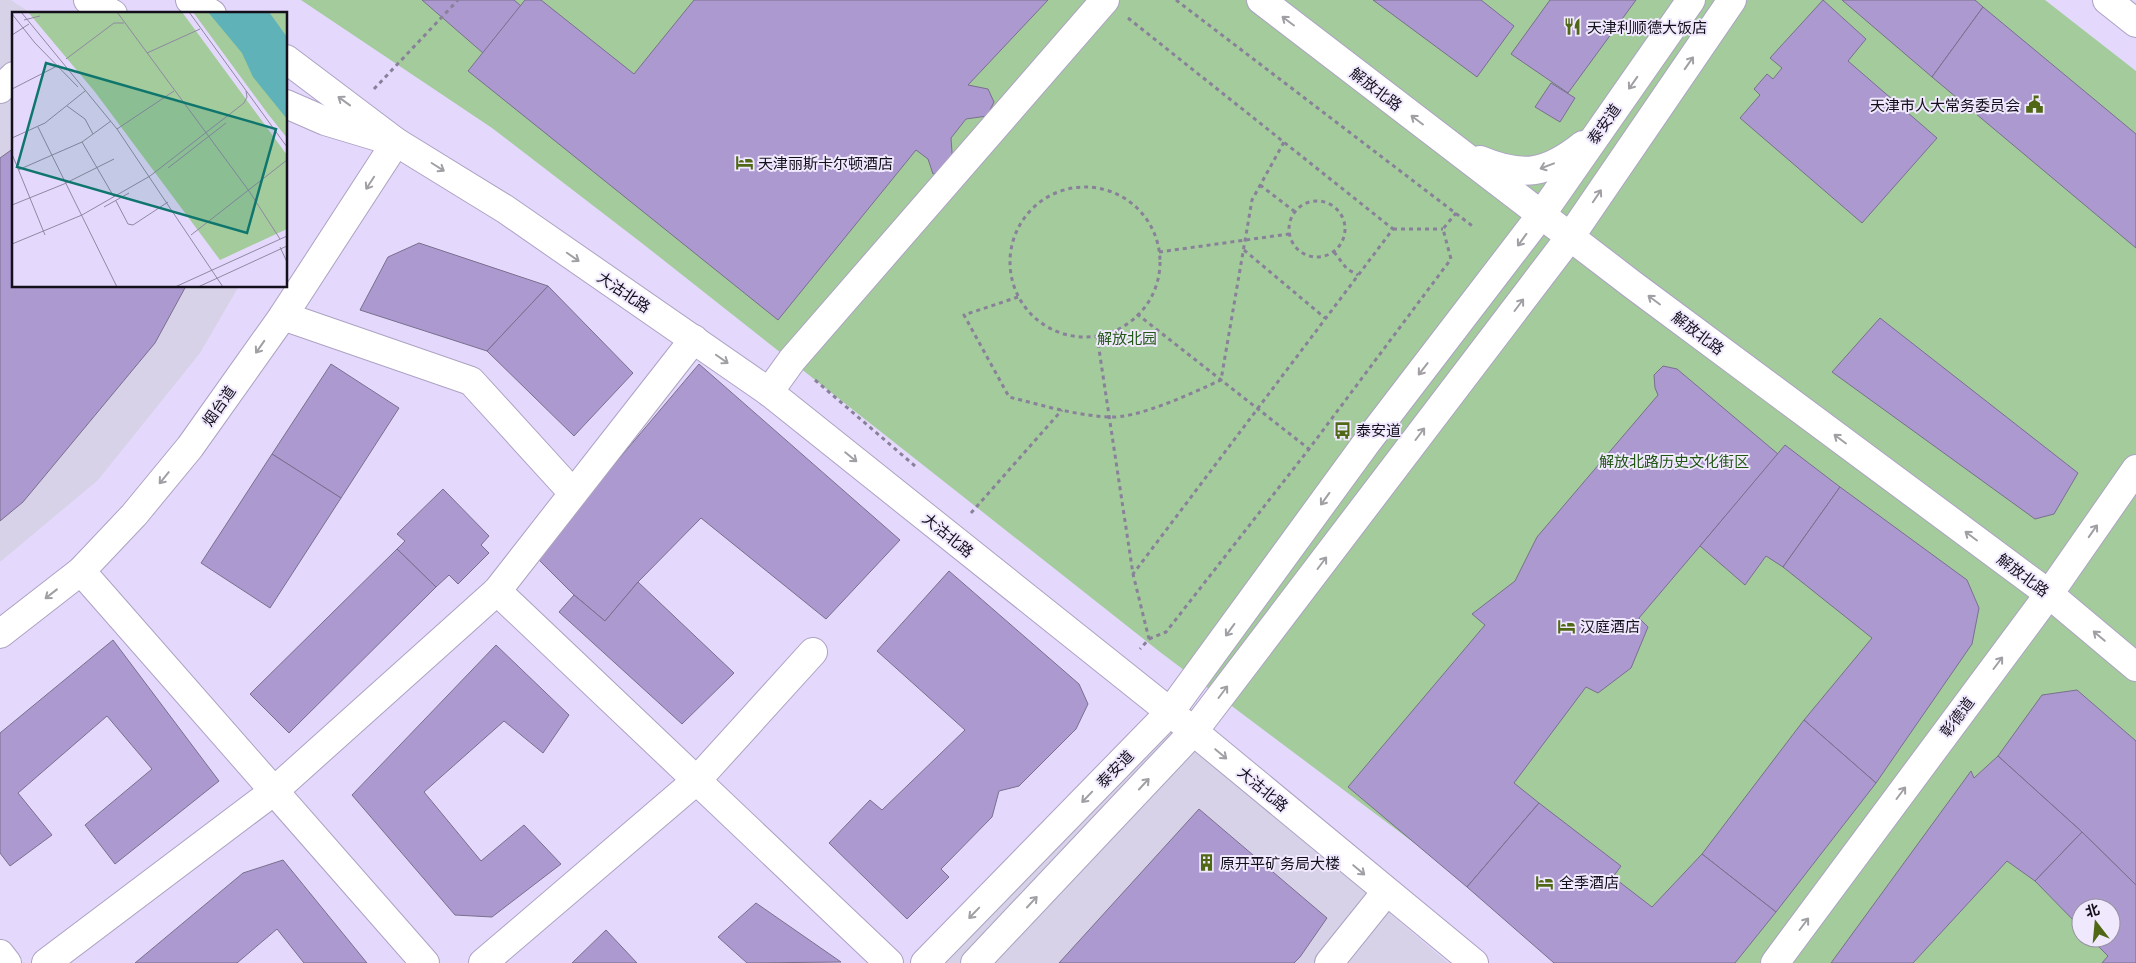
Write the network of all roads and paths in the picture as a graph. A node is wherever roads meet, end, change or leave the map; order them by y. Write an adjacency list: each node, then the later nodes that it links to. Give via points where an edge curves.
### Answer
1 (190, 0): 9 (street)
2 (458, 0): 15 (path)
3 (1176, 0): 22 (path)
4 (1260, 0): 19 (street, 解放北路, one-way to 4)
5 (1691, 0): 16 (street, 泰安道, one-way to 16)
6 (1732, 0): 28 (street, 泰安道, one-way to 6)
7 (2107, 0): 10 (street)
8 (1113, 6): 18 (path); 41 (street, via 792,360)
9 (209, 12)
10 (2136, 23)
11 (288, 60): 15 (street, 大沽北路, one-way to 11)
12 (12, 78): 13 (street)
13 (0, 89)
14 (288, 105): 17 (street, 大沽北路, via 325,121)
15 (355, 109): 17 (street, 大沽北路)
16 (1600, 129): 19 (street, one-way to 19, via 1568,157 1537,170 1519,172 1502,169); 23 (street, 泰安道)
17 (396, 142): 36 (street, 烟台道, one-way to 36); 39 (street, 大沽北路, one-way to 39, via 504,209)
18 (1284, 142): 20 (path); 24 (path)
19 (1456, 150): 23 (street, 解放北路)
20 (1260, 186): 21 (path); 29 (path, via 1252,200)
21 (1294, 212): 27 (path, via 1289,222); 32 (path, via 1305,203 1319,200 1332,204 1342,214 1346,227 1343,241)
22 (1456, 213): 25 (path); 26 (path)
23 (1541, 215): 28 (street, 解放北路); 58 (street, 泰安道, one-way to 58, via 1367,442)
24 (1393, 228): 26 (path); 33 (path)
25 (1475, 228)
26 (1443, 229): 45 (path, via 1451,259)
27 (1289, 234): 29 (path); 32 (path, via 1295,247 1306,256 1321,257)
28 (1570, 237): 52 (street, 解放北路, one-way to 28); 59 (street, 泰安道, one-way to 28)
29 (1245, 240): 30 (path); 31 (path)
30 (1243, 249): 37 (path); 40 (path)
31 (1159, 252): 34 (path, via 1158,242 1144,214 1119,195 1088,187 1057,192 1031,209 1014,236 1009,267); 35 (path, via 1160,273 1149,303)
32 (1334, 252): 33 (path, via 1347,269)
33 (1358, 275): 37 (path)
34 (1018, 297): 38 (path, via 1038,321 1066,335); 43 (path, via 964,315 1009,398)
35 (1137, 314): 38 (path, via 1127,325); 40 (path)
36 (283, 316): 47 (street, via 471,381); 49 (street, 烟台道, one-way to 49, via 190,447 134,515)
37 (1325, 318): 42 (path)
38 (1097, 336): 44 (path)
39 (694, 339): 41 (street, 大沽北路, one-way to 41); 47 (street)
40 (1221, 380): 42 (path); 44 (path, via 1152,408)
41 (769, 392): 57 (street, 大沽北路, one-way to 57)
42 (1257, 409): 45 (path); 50 (path)
43 (1062, 410): 44 (path); 48 (path)
44 (1110, 418): 50 (path)
45 (1309, 449): 54 (path, via 1166,632)
46 (2136, 469): 52 (street, 彰德道, one-way to 46)
47 (574, 493): 51 (street)
48 (971, 514)
49 (81, 571): 53 (street, 烟台道, one-way to 53); 61 (street)
50 (1133, 574): 54 (path)
51 (497, 591): 60 (street); 61 (street)
52 (2049, 594): 56 (street, 解放北路, one-way to 52); 73 (street, 彰德道, one-way to 52)
53 (0, 634)
54 (1149, 639): 57 (path)
55 (813, 652): 60 (street)
56 (2136, 667)
57 (1121, 672): 58 (street, 大沽北路)
58 (1170, 712): 59 (street, 大沽北路); 69 (street, 泰安道, one-way to 69)
59 (1194, 731): 62 (street, 大沽北路, one-way to 62); 70 (street, 泰安道, one-way to 59)
60 (697, 780): 67 (street); 68 (street)
61 (274, 792): 65 (street); 66 (street)
62 (1386, 892): 71 (street); 72 (street, 大沽北路)
63 (0, 954): 64 (street)
64 (7, 963)
65 (46, 963)
66 (425, 963)
67 (482, 963)
68 (889, 963)
69 (926, 963)
70 (975, 963)
71 (1329, 963)
72 (1474, 963)
73 (1775, 963)

